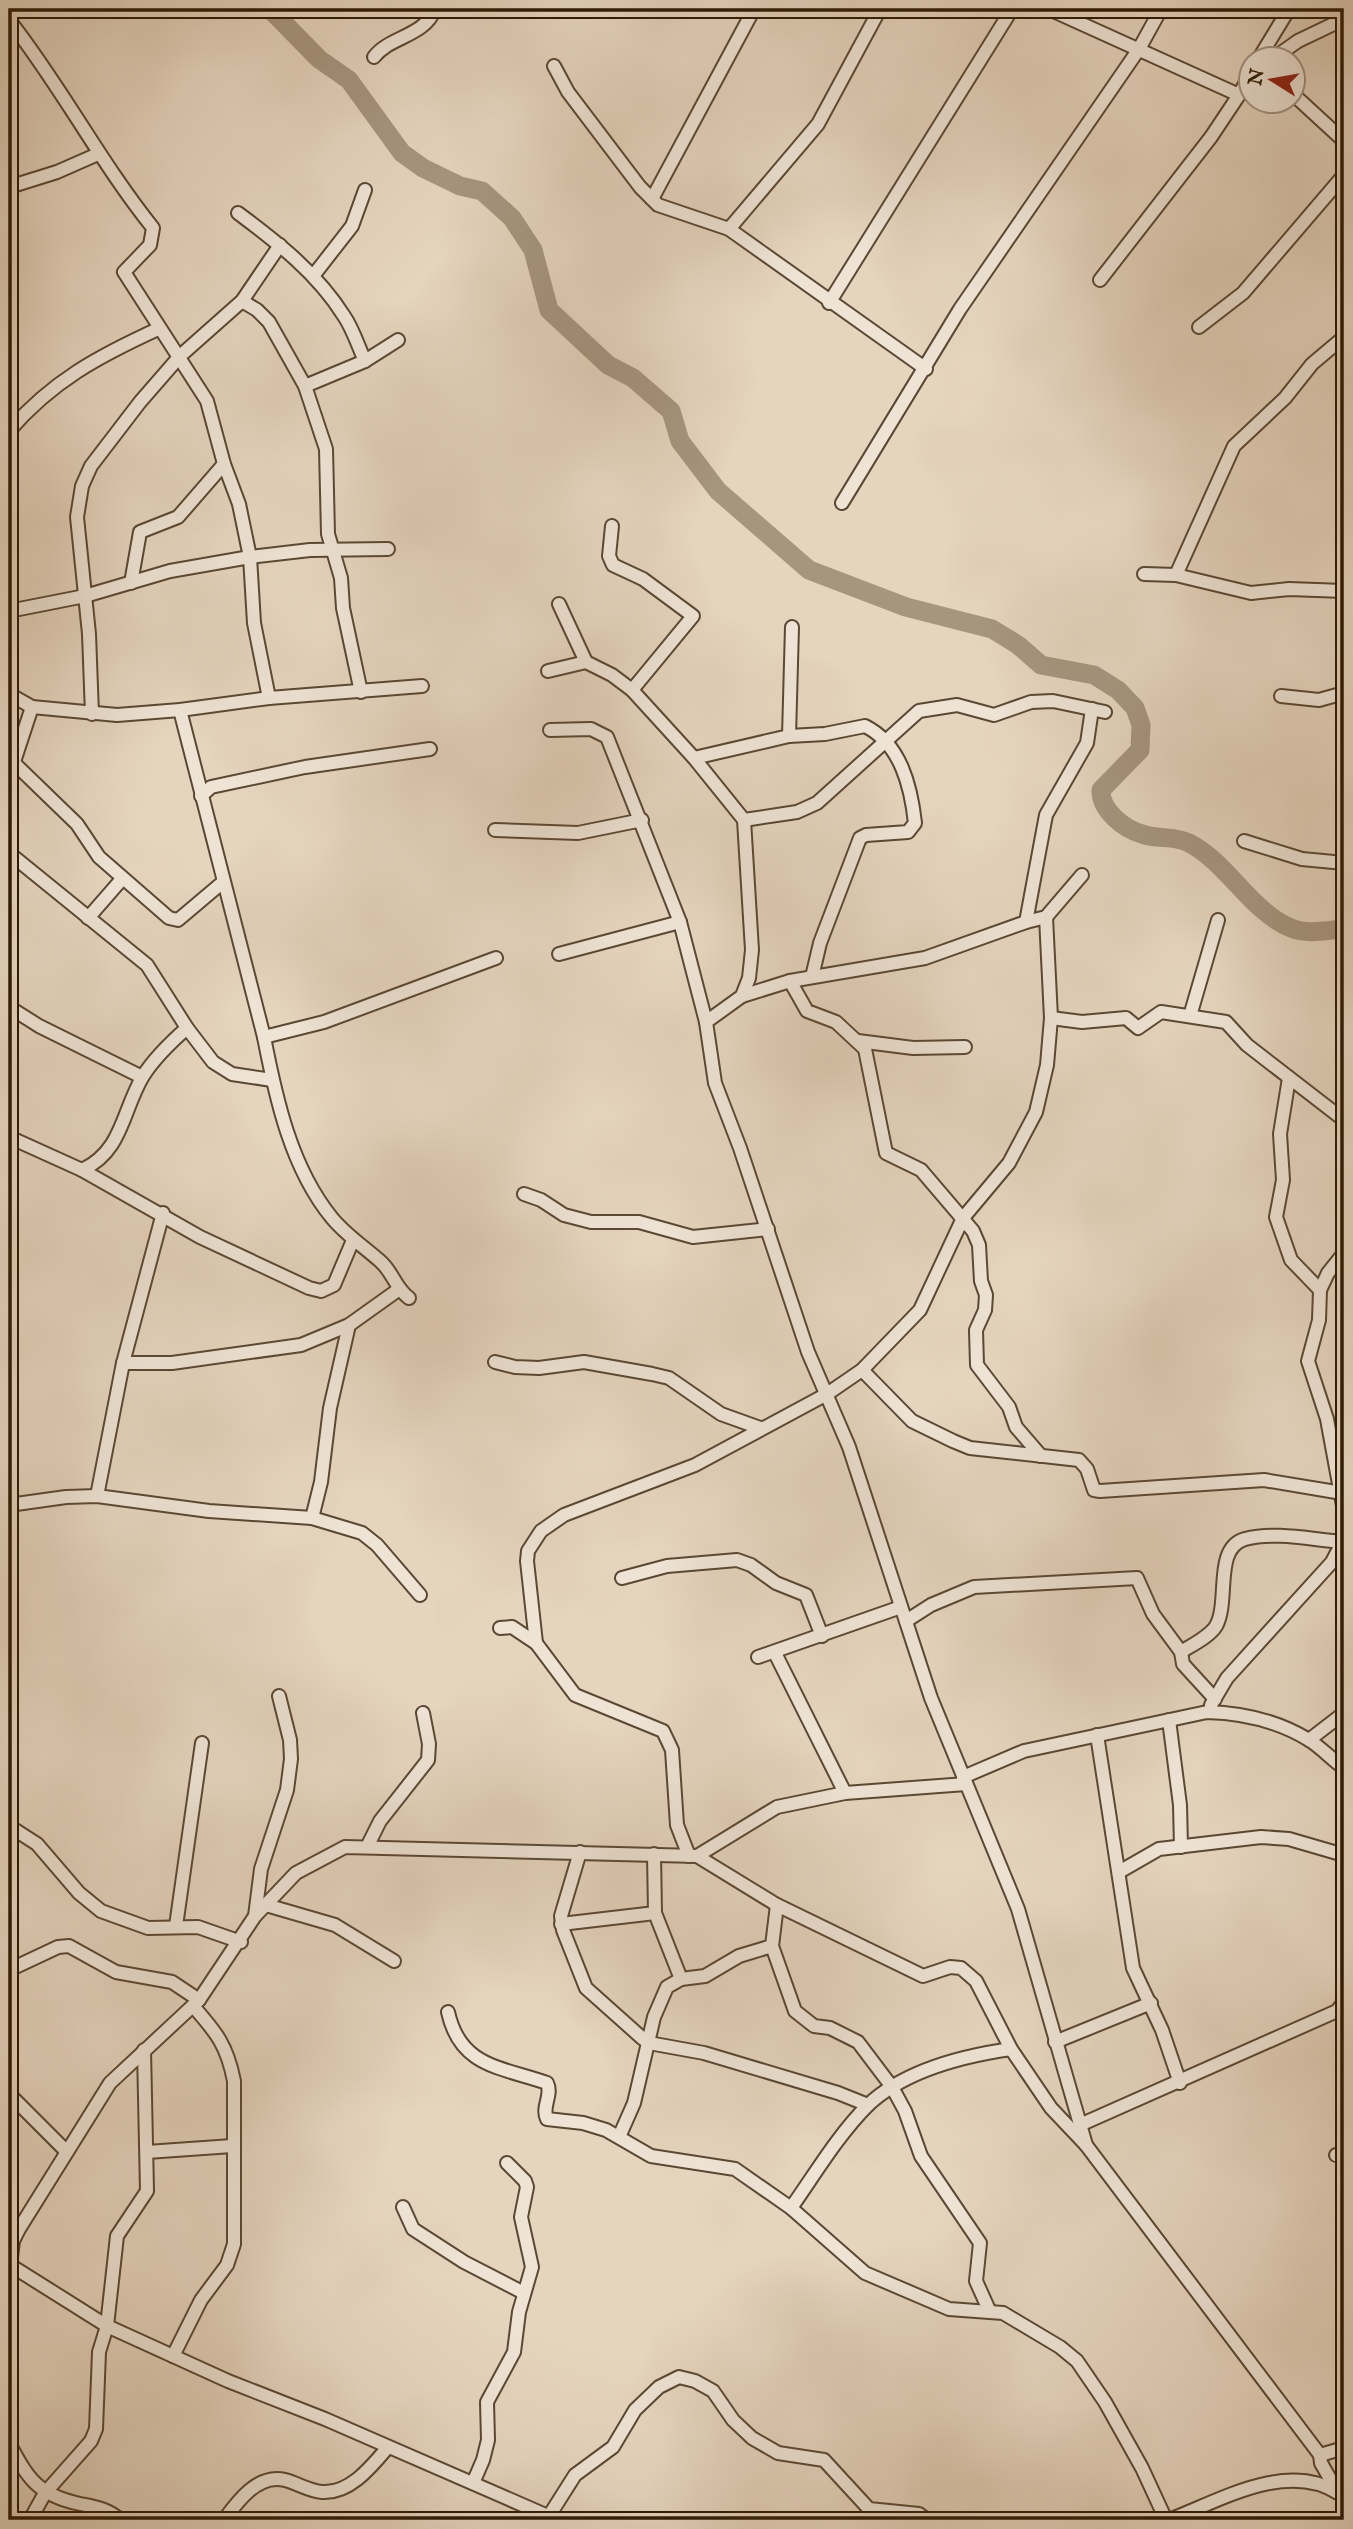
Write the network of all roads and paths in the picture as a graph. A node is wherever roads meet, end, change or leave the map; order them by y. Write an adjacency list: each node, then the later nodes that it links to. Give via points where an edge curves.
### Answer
1 (435, 9): 13 (street, via 430,20 407,37 388,43)
2 (754, 9): 23 (street)
3 (880, 9): 25 (street, via 818,124)
4 (1012, 9): 30 (street)
5 (1049, 9): 12 (street)
6 (1161, 9): 12 (street)
7 (1289, 9): 10 (street)
8 (1344, 19): 11 (street)
9 (9, 20): 19 (street, via 62,94)
10 (1267, 46)
11 (1291, 46)
12 (1139, 49): 15 (street); 37 (street, via 960,309)
13 (374, 57)
14 (554, 66): 23 (street, via 568,92)
15 (1238, 94)
16 (1238, 95): 28 (street)
17 (1308, 109): 18 (street)
18 (1344, 141)
19 (97, 154): 21 (street); 32 (street, via 153,228 150,245 124,272)
20 (1344, 175): 31 (street, via 1243,293)
21 (9, 187)
22 (365, 190): 27 (street, via 352,226)
23 (652, 199): 25 (street)
24 (238, 213): 26 (street)
25 (729, 229): 30 (street)
26 (281, 245): 27 (street); 29 (street)
27 (313, 276): 36 (street, via 345,316)
28 (1100, 280)
29 (242, 302): 35 (street); 38 (street, via 269,322)
30 (829, 303): 37 (street)
31 (1199, 327)
32 (158, 329): 35 (street); 39 (street, via 94,359 62,380)
33 (1344, 337): 47 (street, via 1234,446)
34 (398, 340): 36 (street)
35 (180, 356): 40 (street, via 206,401); 50 (street, via 90,466 82,486 77,517)
36 (365, 361): 38 (street)
37 (926, 369): 41 (street)
38 (305, 386): 43 (street, via 326,449 326,518)
39 (9, 431)
40 (224, 464): 45 (street, via 239,504); 48 (street, via 178,517 140,532)
41 (842, 503)
42 (612, 526): 57 (street, via 612,565 643,579 693,616)
43 (335, 549): 44 (street); 45 (street); 58 (street)
44 (388, 549)
45 (250, 557): 48 (street); 62 (street, via 254,624)
46 (1144, 574): 47 (street)
47 (1176, 575): 49 (street, via 1251,593 1289,589)
48 (131, 583): 50 (street)
49 (1344, 592)
50 (85, 597): 52 (street); 65 (street)
51 (559, 604): 54 (street)
52 (9, 611)
53 (792, 627): 67 (street)
54 (586, 662): 55 (street); 57 (street)
55 (548, 671)
56 (422, 687): 58 (street)
57 (632, 690): 70 (street)
58 (361, 692): 62 (street)
59 (1344, 693): 61 (street, via 1319,700)
60 (9, 694): 63 (street)
61 (1281, 696)
62 (269, 698): 64 (street)
63 (32, 707): 65 (street); 71 (street)
64 (180, 710): 65 (street); 73 (street)
65 (93, 714)
66 (550, 730): 76 (street, via 591,729 607,737)
67 (789, 736): 68 (street, via 861,726); 70 (street)
68 (885, 740): 77 (street, via 808,809); 89 (street, via 919,712 943,705 994,715 1031,702 1053,701 1098,710 1087,743 1046,815); 92 (street, via 908,780 915,823 908,832 860,838 820,943)
69 (430, 749): 74 (street, via 305,767)
70 (694, 758): 77 (street)
71 (15, 764): 72 (street); 83 (street, via 77,824 99,858)
72 (9, 777)
73 (196, 781): 74 (street); 75 (street)
74 (211, 787): 75 (street)
75 (201, 796): 84 (street)
76 (642, 820): 78 (street, via 578,833); 88 (street)
77 (744, 820): 94 (street, via 751,950)
78 (495, 830)
79 (1244, 841): 81 (street, via 1302,859)
80 (9, 853): 86 (street)
81 (1344, 863)
82 (1082, 875): 85 (street)
83 (122, 879): 84 (street, via 174,920); 86 (street)
84 (223, 882): 100 (street)
85 (1046, 917): 89 (street); 97 (street)
86 (88, 918): 99 (street, via 152,970)
87 (1218, 920): 96 (street)
88 (680, 922): 90 (street); 98 (street)
89 (1026, 922): 92 (street, via 925,958)
90 (559, 954)
91 (496, 958): 100 (street, via 385,1000)
92 (813, 977): 93 (street)
93 (790, 981): 94 (street); 101 (street, via 807,1011 836,1022)
94 (742, 996): 98 (street)
95 (9, 1007): 103 (street)
96 (1190, 1016): 97 (street, via 1161,1012 1140,1028 1126,1018 1083,1022); 104 (street, via 1226,1022)
97 (1052, 1018): 111 (street, via 1036,1112 1009,1163)
98 (706, 1022): 112 (street, via 715,1083)
99 (187, 1028): 103 (street); 105 (street, via 213,1062 232,1074)
100 (264, 1037): 105 (street)
101 (858, 1041): 102 (street, via 914,1048); 111 (street, via 870,1061 886,1153 920,1170)
102 (965, 1047)
103 (142, 1077): 108 (street, via 108,1151)
104 (1289, 1078): 106 (street); 116 (street, via 1280,1134 1283,1180 1276,1217 1291,1260)
105 (272, 1080): 113 (street, via 301,1171 331,1217)
106 (1344, 1120)
107 (9, 1137): 108 (street)
108 (82, 1170): 110 (street)
109 (524, 1194): 112 (street, via 564,1215 591,1222 639,1222 693,1237)
110 (163, 1213): 113 (street, via 200,1237 321,1291 340,1276); 120 (street)
111 (962, 1218): 121 (street, via 920,1310); 124 (street, via 979,1245 986,1295 976,1330 977,1365 1009,1407 1016,1427)
112 (768, 1229): 122 (street, via 808,1352)
113 (353, 1240): 115 (street, via 384,1265)
114 (1344, 1253): 116 (street)
115 (398, 1290): 117 (street); 118 (street)
116 (1321, 1290): 125 (street, via 1308,1361 1327,1419)
117 (409, 1298)
118 (349, 1325): 120 (street, via 301,1345 172,1363); 129 (street)
119 (495, 1362): 123 (street, via 539,1368 584,1362 669,1378 722,1414)
120 (123, 1363): 126 (street)
121 (862, 1370): 122 (street); 124 (street, via 912,1420 953,1441 970,1448)
122 (827, 1394): 123 (street); 133 (street)
123 (760, 1428): 137 (street, via 695,1465 587,1505 541,1531 527,1561)
124 (1041, 1456): 125 (street, via 1083,1462 1094,1490 1100,1491 1264,1480)
125 (1342, 1493): 128 (street)
126 (97, 1496): 127 (street); 129 (street, via 209,1511)
127 (9, 1505)
128 (1344, 1511)
129 (313, 1518): 132 (street, via 362,1533)
130 (1344, 1540): 138 (street, via 1259,1536 1233,1544 1227,1552 1217,1623); 142 (street, via 1332,1562 1227,1678)
131 (622, 1578): 136 (street, via 667,1566 744,1562 776,1583 806,1594)
132 (420, 1595)
133 (901, 1608): 134 (street); 136 (street)
134 (906, 1621): 138 (street, via 974,1587 1134,1578); 151 (street)
135 (500, 1628): 137 (street, via 512,1627)
136 (822, 1636): 139 (street)
137 (536, 1643): 159 (street, via 575,1695 663,1731 672,1750 677,1825)
138 (1181, 1652): 142 (street, via 1183,1664)
139 (775, 1653): 140 (street); 152 (street)
140 (758, 1657)
141 (279, 1696): 164 (street, via 291,1759 287,1790 261,1869)
142 (1215, 1699): 143 (street)
143 (1207, 1712): 146 (street); 148 (street, via 1268,1721)
144 (423, 1713): 154 (street, via 428,1760 380,1821)
145 (1344, 1713): 148 (street)
146 (1169, 1720): 147 (street); 155 (street)
147 (1097, 1735): 151 (street, via 1024,1751); 160 (street)
148 (1309, 1740): 150 (street)
149 (202, 1743): 166 (street)
150 (1344, 1768)
151 (965, 1781): 152 (street); 176 (street, via 1018,1909)
152 (845, 1793): 159 (street, via 777,1807)
153 (9, 1826): 166 (street, via 37,1844 101,1911 148,1928)
154 (368, 1845): 156 (street); 161 (street, via 345,1847 320,1858 296,1873)
155 (1181, 1847): 158 (street, via 1261,1837 1289,1839); 160 (street, via 1158,1849)
156 (580, 1852): 157 (street); 165 (street)
157 (654, 1854): 159 (street); 163 (street)
158 (1344, 1855)
159 (693, 1856): 162 (street)
160 (1119, 1872): 174 (street, via 1133,1968)
161 (267, 1905): 164 (street); 169 (street, via 335,1924)
162 (777, 1905): 168 (street); 178 (street, via 923,1976 961,1968 976,1981)
163 (655, 1913): 165 (street); 171 (street)
164 (255, 1916): 167 (street)
165 (561, 1924): 177 (street, via 586,1988)
166 (176, 1926): 167 (street, via 198,1927)
167 (241, 1941): 173 (street)
168 (772, 1946): 171 (street, via 739,1956 705,1976); 181 (street, via 795,2011 814,2026 849,2035)
169 (394, 1961)
170 (9, 1970): 173 (street, via 69,1946 116,1972 172,1982)
171 (681, 1979): 177 (street, via 667,1987 659,2000)
172 (1344, 2002): 180 (street, via 1337,2011)
173 (196, 2003): 179 (street); 187 (street, via 229,2057)
174 (1151, 2003): 176 (street); 180 (street)
175 (447, 2012): 185 (street, via 456,2039 475,2058 547,2083 547,2119 583,2123)
176 (1055, 2042): 184 (street)
177 (649, 2043): 183 (street, via 704,2053); 185 (street)
178 (1011, 2049): 181 (street, via 950,2061); 186 (street, via 1051,2108)
179 (144, 2050): 188 (street, via 110,2083); 189 (street)
180 (1180, 2083): 184 (street)
181 (892, 2087): 183 (street); 195 (street, via 921,2156 980,2243 976,2281)
182 (9, 2094): 188 (street)
183 (868, 2105): 192 (street)
184 (1082, 2124): 186 (street)
185 (620, 2137): 192 (street, via 651,2156 735,2169)
186 (1086, 2145): 201 (street)
187 (232, 2146): 189 (street); 197 (street, via 232,2254 201,2300)
188 (66, 2151): 193 (street, via 13,2241)
189 (147, 2152): 196 (street, via 144,2199 117,2236)
190 (507, 2163): 194 (street, via 527,2188 521,2217 532,2267)
191 (403, 2207): 194 (street, via 413,2229)
192 (791, 2208): 195 (street, via 865,2273 949,2309)
193 (9, 2268): 196 (street)
194 (524, 2293): 203 (street, via 514,2352 487,2402 488,2440)
195 (989, 2310): 211 (street, via 1003,2313 1077,2361)
196 (107, 2326): 197 (street); 204 (street, via 99,2352 96,2428 91,2441)
197 (173, 2356): 199 (street)
198 (9, 2443): 204 (street, via 23,2472)
199 (388, 2447): 203 (street); 209 (street, via 369,2470 336,2490 322,2492 281,2479 267,2481 243,2496)
200 (1344, 2448): 201 (street)
201 (1320, 2459): 202 (street); 205 (street)
202 (1311, 2480): 205 (street); 211 (street, via 1252,2489)
203 (473, 2483): 206 (street)
204 (44, 2493): 207 (street); 208 (street, via 111,2512)
205 (1341, 2495)
206 (553, 2518): 210 (street, via 575,2475 613,2447 635,2410 659,2387 679,2377 713,2391 733,2420 778,2453 824,2460 869,2509 919,2514)
207 (30, 2520)
208 (120, 2520)
209 (224, 2520)
210 (927, 2520)
211 (1168, 2520)

